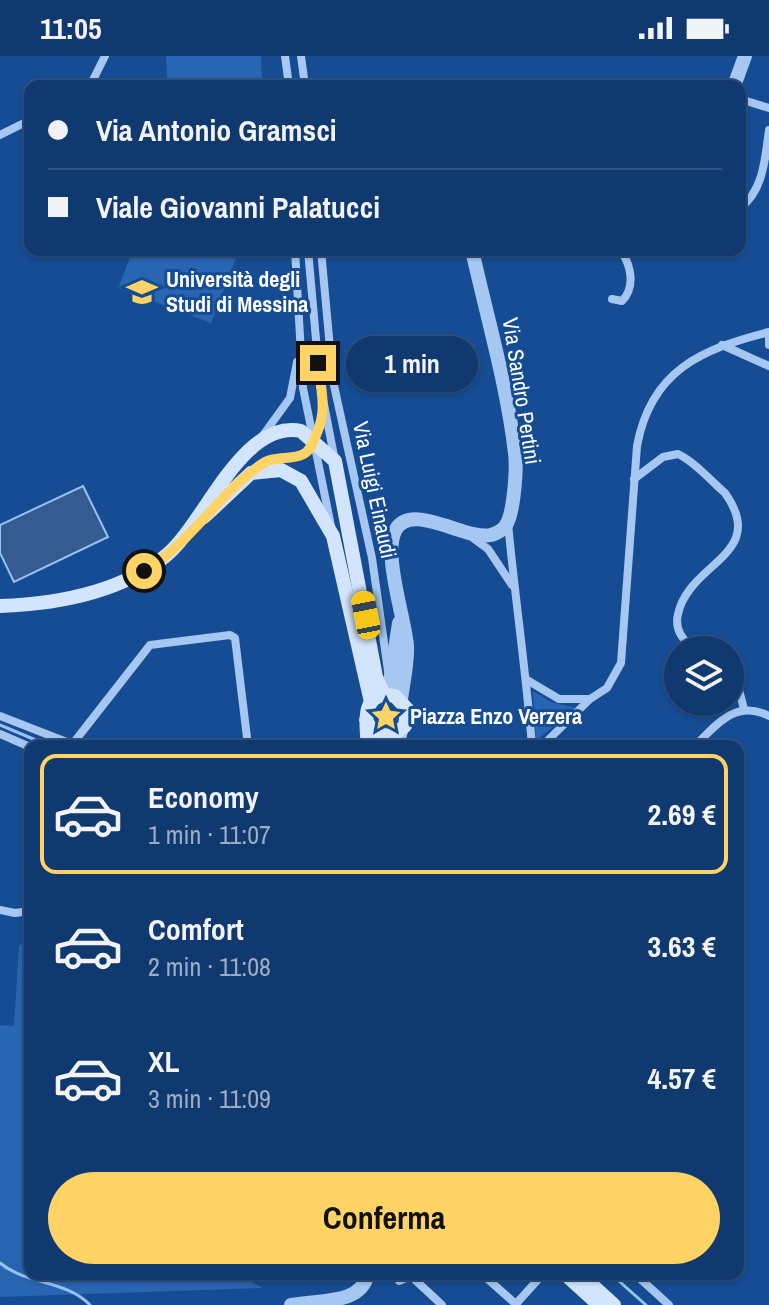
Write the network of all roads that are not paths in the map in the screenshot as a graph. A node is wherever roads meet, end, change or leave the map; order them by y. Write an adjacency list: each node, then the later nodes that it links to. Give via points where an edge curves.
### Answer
1 (105, 56): 5 (street)
2 (285, 56): 6 (street)
3 (301, 56): 7 (street)
4 (745, 56): 8 (street)
5 (93, 80)
6 (288, 80)
7 (304, 80)
8 (736, 80)
9 (746, 101): 10 (street)
10 (769, 108)
11 (24, 123): 13 (street)
12 (769, 130): 14 (street, via 760,181)
13 (0, 135)
14 (746, 203)
15 (295, 256): 22 (street)
16 (309, 256): 26 (street)
17 (322, 256): 42 (street, Via Luigi Einaudi, via 333,381 372,558)
18 (473, 256): 33 (street, Via Sandro Pertini, via 515,454)
19 (623, 256): 20 (street, via 629,266 629,292 622,301)
20 (612, 299)
21 (769, 332): 23 (street); 24 (street)
22 (299, 345): 27 (street); 28 (street, via 290,398)
23 (722, 345): 25 (street); 31 (street, via 690,361 659,389 642,425)
24 (769, 345)
25 (769, 366)
26 (325, 410): 27 (street); 29 (street)
27 (314, 440): 28 (main road, via 289,430); 29 (main road); 30 (street, via 301,455 270,459); 36 (street)
28 (258, 442): 34 (main road)
29 (335, 461): 45 (main road, via 376,677)
30 (251, 473): 34 (main road); 36 (main road, via 281,470 301,481)
31 (634, 479): 32 (street, via 663,457 678,454 739,506); 46 (street, via 621,663 607,688)
32 (747, 520)
33 (508, 523): 35 (street, via 490,535); 38 (street)
34 (189, 531): 39 (main road, via 163,558 131,577 69,598)
35 (466, 533): 38 (street, via 488,549); 40 (street, via 419,519 398,527 392,545)
36 (333, 536): 45 (main road)
37 (741, 550): 41 (street, via 699,580 681,603 677,618)
38 (514, 587): 44 (street)
39 (0, 606)
40 (400, 615): 43 (street); 45 (street, via 407,650)
41 (683, 636)
42 (384, 642): 43 (street); 45 (street, Via Luigi Einaudi)
43 (394, 656): 45 (street)
44 (527, 680): 46 (street, via 559,699); 58 (street)
45 (389, 694): 51 (main road); 53 (main road, via 407,709)
46 (590, 699): 59 (street)
47 (744, 709): 50 (street)
48 (0, 716): 54 (street)
49 (727, 716): 60 (street)
50 (769, 716)
51 (366, 720): 53 (main road, via 373,732); 57 (main road)
52 (0, 734): 61 (street)
53 (397, 738)
54 (58, 740)
55 (78, 740): 56 (street, via 150,645 230,635 235,638)
56 (247, 740)
57 (368, 740)
58 (532, 740)
59 (548, 740)
60 (701, 740)
61 (24, 744)
62 (0, 910): 63 (street)
63 (24, 912)
64 (366, 1280): 71 (street, via 362,1293)
65 (419, 1280): 73 (street)
66 (489, 1280): 74 (street)
67 (538, 1280): 74 (street)
68 (572, 1280): 75 (main road)
69 (587, 1280): 76 (main road)
70 (642, 1280): 77 (street)
71 (348, 1303): 72 (street)
72 (291, 1305)
73 (442, 1305)
74 (516, 1305)
75 (599, 1305)
76 (614, 1305)
77 (669, 1305)

